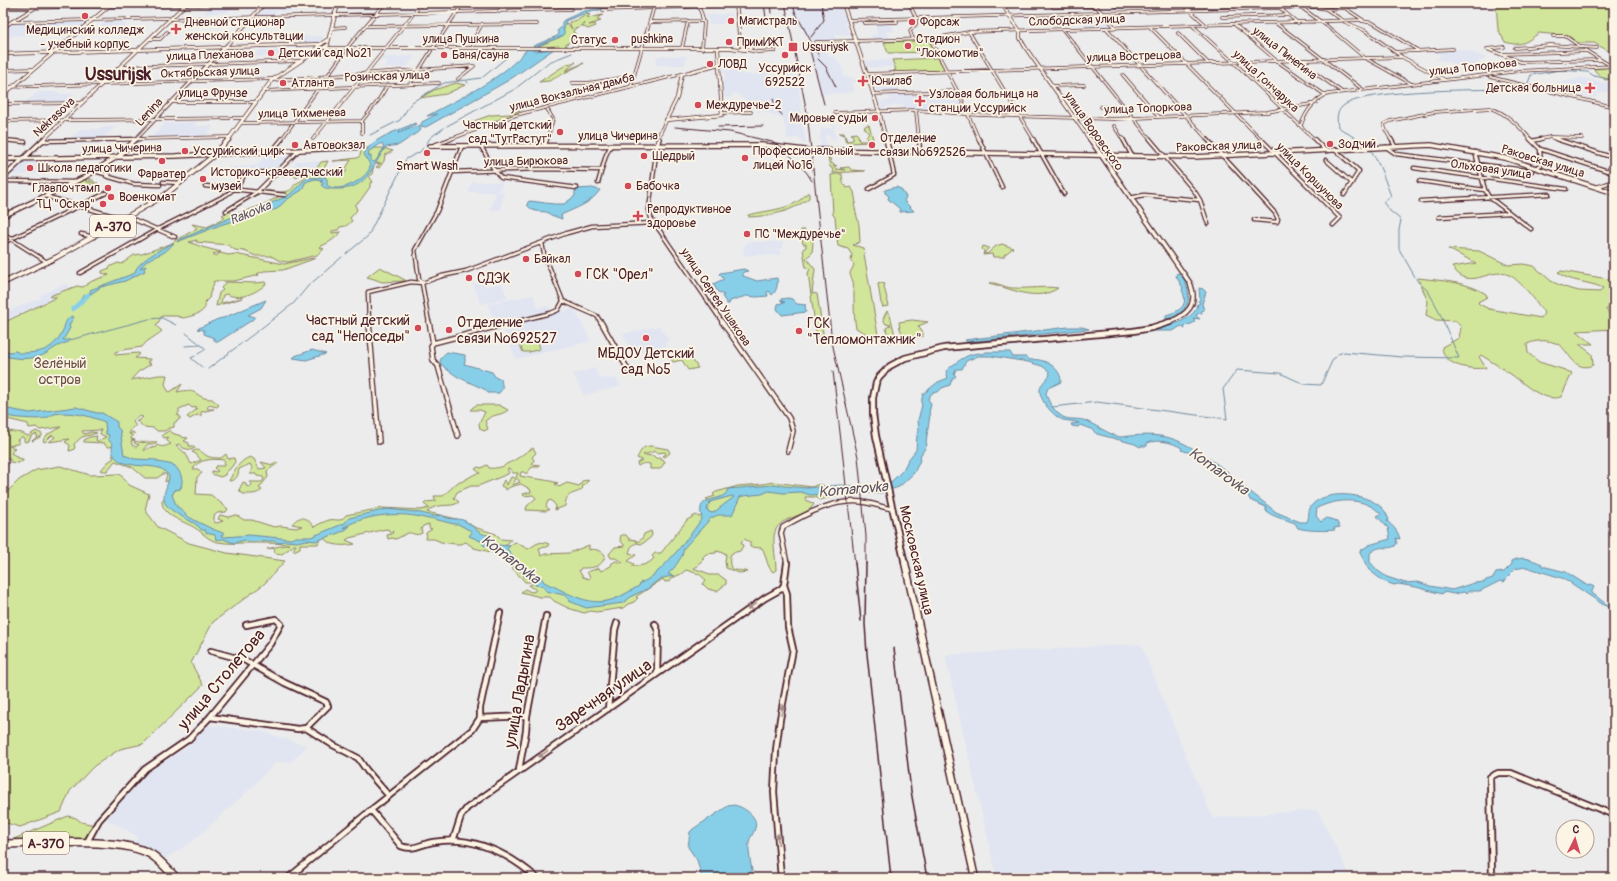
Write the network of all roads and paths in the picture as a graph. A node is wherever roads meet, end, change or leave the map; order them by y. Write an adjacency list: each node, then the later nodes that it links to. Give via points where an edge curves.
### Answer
1 (43, 3): 33 (main road)
2 (113, 3): 26 (main road)
3 (265, 3): 4 (main road); 20 (main road); 49 (main road, Lenina)
4 (289, 3)
5 (328, 3): 6 (main road)
6 (332, 3): 7 (highway); 29 (highway)
7 (339, 3): 29 (highway)
8 (385, 3): 44 (street)
9 (422, 3): 45 (street)
10 (463, 3): 42 (street)
11 (503, 3): 40 (street)
12 (655, 3): 30 (street)
13 (843, 3): 56 (main road)
14 (945, 3): 23 (street)
15 (1001, 3): 48 (main road, улица Воровского)
16 (1093, 3): 27 (street)
17 (1182, 3): 39 (street)
18 (1295, 3): 35 (street)
19 (186, 4): 20 (main road); 26 (main road); 53 (main road, Nekrasova)
20 (222, 4)
21 (698, 4): 22 (street); 30 (street); 59 (street)
22 (736, 4): 91 (main road)
23 (909, 4): 54 (street)
24 (1162, 4): 25 (street)
25 (1139, 5): 28 (street); 41 (street)
26 (109, 6): 33 (main road); 55 (main road)
27 (1096, 6): 31 (street); 43 (street)
28 (1116, 6)
29 (335, 7): 46 (highway)
30 (654, 7): 38 (street); 61 (street)
31 (1053, 7)
32 (3, 8): 33 (main road)
33 (35, 8): 60 (main road)
34 (1280, 8): 35 (street); 39 (street); 47 (street)
35 (1301, 8): 37 (street); 62 (street)
36 (571, 9): 40 (street)
37 (1326, 9): 57 (street, via 1345,8); 63 (street)
38 (603, 10)
39 (1190, 10): 41 (street); 73 (street)
40 (499, 12): 42 (street)
41 (1146, 12): 43 (street)
42 (456, 13): 45 (street); 68 (street)
43 (1102, 13): 48 (street); 79 (street)
44 (375, 14): 45 (street); 46 (street); 70 (street)
45 (413, 14): 71 (street)
46 (335, 15): 49 (street); 77 (highway)
47 (1288, 15): 50 (street); 64 (street)
48 (1009, 16): 54 (street); 81 (main road, улица Воровского)
49 (253, 17): 52 (street); 99 (main road, Lenina)
50 (1222, 17)
51 (201, 18): 53 (street)
52 (224, 18)
53 (169, 19): 55 (street); 86 (main road, Nekrasova)
54 (916, 19): 56 (street, via 864,23 863,20); 87 (street, via 916,24 910,31)
55 (92, 20): 60 (street); 122 (main road)
56 (849, 20): 90 (main road)
57 (1362, 20): 63 (street, Слободская улица); 119 (street, via 1373,23)
58 (688, 21): 59 (street); 61 (street); 108 (street)
59 (702, 21): 116 (street)
60 (13, 22): 76 (main road)
61 (650, 22): 107 (street)
62 (1321, 22): 63 (street, Слободская улица); 64 (street, Слободская улица); 126 (street)
63 (1345, 22): 121 (street, via 1355,25)
64 (1298, 23): 67 (street, Слободская улица)
65 (482, 24): 66 (street); 68 (street); 97 (street)
66 (536, 24)
67 (1277, 24): 69 (street, Слободская улица); 127 (street)
68 (448, 25): 71 (street); 105 (street)
69 (1235, 25): 73 (street, Слободская улица); 131 (street, улица Пинегина)
70 (366, 26): 71 (street); 103 (street)
71 (404, 26): 104 (street)
72 (1193, 26): 73 (street, Слободская улица); 75 (street, Слободская улица); 132 (street, улица Гончарука)
73 (1207, 26)
74 (345, 27): 77 (street)
75 (1150, 27): 79 (street, Слободская улица); 136 (street, улица Коршунова)
76 (3, 28)
77 (332, 28): 89 (highway)
78 (1107, 28): 79 (street, Слободская улица); 80 (street, Слободская улица); 137 (street)
79 (1116, 28)
80 (1063, 30): 81 (street, Слободская улица); 140 (street)
81 (1020, 31): 83 (street, Слободская улица); 141 (main road, улица Воровского, via 1020,39)
82 (167, 32): 86 (street, via 159,39)
83 (969, 32): 88 (street, Слободская улица); 145 (street)
84 (1178, 33): 134 (street)
85 (1552, 36): 98 (street, улица Топоркова, via 1566,36)
86 (149, 39): 115 (main road, Nekrasova)
87 (913, 39): 88 (street, Слободская улица); 90 (street, Слободская улица)
88 (930, 39): 146 (street)
89 (327, 40): 94 (highway); 96 (highway)
90 (855, 41): 92 (street, Слободская улица); 149 (main road)
91 (740, 42): 101 (main road); 111 (main road); 111 (main road)
92 (816, 42)
93 (304, 44): 96 (main road, улица Пушкина); 99 (main road, улица Пушкина); 100 (main road, улица Пушкина)
94 (328, 45): 96 (highway); 103 (main road, улица Пушкина)
95 (753, 45): 111 (street); 118 (street, via 757,47); 118 (street, via 773,43 775,51)
96 (323, 46): 100 (highway); 103 (main road, улица Пушкина); 155 (highway)
97 (473, 46)
98 (1578, 46): 113 (street, via 1544,45); 114 (street); 120 (street, улица Топоркова)
99 (225, 47): 115 (main road, улица Пушкина); 133 (main road, Lenina)
100 (318, 47): 128 (highway)
101 (737, 47): 110 (main road, pushkina); 111 (main road, pushkina)
102 (1504, 47): 124 (street, via 1487,49)
103 (348, 48): 104 (main road, улица Пушкина); 153 (street)
104 (386, 48): 105 (main road, улица Пушкина); 147 (street)
105 (433, 48): 106 (main road, улица Пушкина)
106 (574, 48): 107 (main road, pushkina)
107 (642, 48): 108 (main road, pushkina); 151 (street)
108 (682, 48): 116 (main road, pushkina)
109 (718, 48): 110 (main road, pushkina); 116 (main road, pushkina); 135 (main road)
110 (731, 48): 111 (main road, pushkina)
111 (747, 48): 118 (street)
112 (1454, 48): 119 (street)
113 (1515, 48)
114 (1597, 48)
115 (138, 49): 122 (main road, улица Пушкина); 139 (main road, Nekrasova)
116 (702, 49)
117 (431, 51): 144 (street)
118 (757, 51)
119 (1419, 51): 121 (street)
120 (1587, 51): 124 (street); 130 (street, улица Топоркова)
121 (1394, 52): 125 (street)
122 (54, 53): 123 (main road, улица Пушкина); 142 (main road)
123 (3, 54)
124 (1500, 54): 130 (street, via 1521,62)
125 (1402, 57): 126 (street, улица Вострецова); 156 (street)
126 (1365, 58): 127 (street, улица Вострецова); 160 (street)
127 (1322, 59): 129 (street, улица Вострецова); 171 (street)
128 (300, 60): 133 (street, улица Плеханова); 155 (highway)
129 (1301, 60): 131 (street, улица Вострецова); 174 (street)
130 (1600, 60): 138 (street, улица Топоркова)
131 (1277, 61): 132 (street, улица Вострецова); 177 (street, улица Пинегина)
132 (1233, 62): 134 (street, улица Вострецова); 188 (street, улица Гончарука)
133 (209, 63): 139 (street, улица Плеханова); 157 (main road, Lenina)
134 (1208, 63): 136 (street, улица Вострецова)
135 (719, 64): 148 (main road, улица Вокзальная дамба); 192 (main road)
136 (1186, 64): 137 (street, улица Вострецова); 194 (street, улица Коршунова)
137 (1140, 65): 140 (street, улица Вострецова); 196 (street)
138 (1612, 66): 152 (street, улица Топоркова, via 1519,71)
139 (120, 67): 161 (main road, Nekrasova)
140 (1093, 67): 141 (street, улица Вострецова); 185 (street)
141 (1040, 68): 145 (street, улица Вострецова); 167 (main road, улица Воровского)
142 (34, 69): 143 (street); 169 (main road)
143 (3, 70)
144 (418, 70): 147 (street, Октябрьская улица); 154 (street, Октябрьская улица, via 474,66); 163 (street)
145 (990, 70): 146 (street, улица Вострецова); 195 (street)
146 (947, 71): 149 (street, улица Вострецова); 173 (street)
147 (366, 74): 153 (street, Октябрьская улица); 165 (street)
148 (682, 74): 166 (street, улица Вокзальная дамба); 203 (main road, улица Сергея Ушакова, via 677,98)
149 (867, 74): 176 (main road)
150 (1123, 75): 198 (street)
151 (634, 76): 159 (street); 166 (street)
152 (1487, 76): 156 (street, улица Топоркова); 186 (street)
153 (326, 77): 155 (street, Октябрьская улица); 170 (street)
154 (458, 79)
155 (273, 80): 157 (street, Октябрьская улица); 172 (highway); 179 (highway)
156 (1445, 80): 160 (street, улица Топоркова)
157 (190, 82): 161 (street, Октябрьская улица); 178 (main road, Lenina)
158 (439, 83): 163 (street, Розинская улица)
159 (572, 83)
160 (1410, 83): 171 (street, улица Топоркова)
161 (102, 84): 169 (street, Октябрьская улица); 180 (main road, Nekrasova)
162 (388, 84): 163 (street, Розинская улица); 165 (street, Розинская улица); 207 (street)
163 (410, 84)
164 (1084, 85): 167 (street)
165 (356, 86): 170 (street, Розинская улица); 206 (street)
166 (631, 86): 183 (street, улица Вокзальная дамба)
167 (1052, 86): 197 (main road, улица Воровского)
168 (3, 87): 169 (street, Октябрьская улица)
169 (13, 87): 175 (main road)
170 (319, 88): 172 (street, Розинская улица); 205 (street)
171 (1362, 89): 174 (street, улица Топоркова)
172 (264, 91): 208 (highway)
173 (957, 91): 176 (street); 193 (street)
174 (1342, 92): 177 (street, улица Топоркова)
175 (3, 94)
176 (873, 94): 189 (main road)
177 (1325, 95): 181 (street, улица Топоркова)
178 (170, 102): 179 (street, улица Фрунзе); 201 (main road, Lenina)
179 (255, 102): 199 (highway)
180 (82, 103): 182 (street); 202 (main road, Nekrasova)
181 (1316, 103): 188 (street, улица Топоркова); 209 (street, улица Топоркова, via 1302,121)
182 (3, 104)
183 (546, 107): 221 (street, via 553,118); 224 (street, улица Вокзальная дамба, via 516,115)
184 (1100, 107): 185 (street)
185 (1124, 107): 200 (street)
186 (1614, 107)
187 (916, 110): 189 (street, улица Топоркова); 193 (street, улица Топоркова); 238 (street)
188 (1282, 110): 194 (street, улица Топоркова); 209 (street, улица Гончарука)
189 (879, 111): 191 (street, улица Топоркова); 236 (main road)
190 (751, 112): 192 (street)
191 (835, 113)
192 (722, 114): 203 (main road)
193 (968, 114): 195 (street, улица Топоркова); 240 (street)
194 (1234, 114): 196 (street, улица Топоркова); 241 (street, улица Коршунова)
195 (1019, 116): 197 (street, улица Топоркова); 242 (street)
196 (1185, 116): 198 (street, улица Топоркова); 247 (street)
197 (1074, 117): 200 (street, улица Топоркова); 244 (main road, улица Воровского)
198 (1159, 117): 200 (street, улица Топоркова)
199 (244, 118): 201 (street); 212 (highway)
200 (1134, 118): 246 (street)
201 (155, 119): 202 (street); 214 (main road, Lenina)
202 (64, 120): 204 (street); 218 (main road, Nekrasova)
203 (666, 120): 223 (main road, улица Сергея Ушакова)
204 (3, 121)
205 (296, 121): 206 (street, улица Тихменева); 208 (street, улица Тихменева); 235 (street)
206 (328, 121): 207 (street, улица Тихменева); 216 (street)
207 (362, 121): 211 (street)
208 (243, 123): 212 (highway)
209 (1302, 125): 237 (street, улица Гончарука)
210 (1114, 126): 245 (street)
211 (362, 133)
212 (232, 137): 214 (street); 243 (highway)
213 (1550, 137): 215 (street); 219 (street); 249 (street)
214 (136, 138): 218 (street); 248 (main road, Lenina)
215 (1582, 138)
216 (313, 139)
217 (3, 140): 220 (street)
218 (42, 141): 251 (main road, Nekrasova)
219 (1532, 141): 227 (street, via 1510,117 1496,109 1485,107 1389,120 1384,124 1385,129); 230 (street)
220 (26, 142)
221 (545, 145): 222 (main road, улица Чичерина); 226 (main road, улица Чичерина)
222 (611, 145): 223 (main road, улица Чичерина); 258 (street)
223 (657, 145): 232 (main road, улица Чичерина, via 774,145); 303 (street, улица Сергея Ушакова, via 649,210)
224 (432, 146): 225 (main road, улица Чичерина)
225 (462, 146): 226 (main road, улица Чичерина); 263 (street)
226 (483, 146): 257 (street)
227 (1395, 146): 229 (main road, Раковская улица); 239 (main road, Раковская улица, via 1431,146)
228 (362, 147): 231 (main road, улица Чичерина)
229 (1386, 147): 234 (main road, Раковская улица); 253 (street, via 1396,154)
230 (1540, 149): 255 (street, via 1541,165); 262 (street)
231 (300, 150): 235 (main road, улица Чичерина); 260 (street)
232 (805, 150)
233 (818, 150): 236 (main road, Раковская улица)
234 (1335, 150): 237 (main road, Раковская улица); 273 (street, via 1359,171)
235 (272, 151): 243 (main road, улица Чичерина)
236 (889, 151): 238 (main road, Раковская улица); 280 (street, via 894,175)
237 (1326, 151): 241 (main road, Раковская улица)
238 (920, 152): 240 (main road, Раковская улица)
239 (1475, 152): 253 (street); 255 (main road, Раковская улица)
240 (985, 153): 242 (main road, Раковская улица); 276 (street)
241 (1275, 153): 247 (main road, Раковская улица); 305 (street, улица Коршунова, via 1340,218)
242 (1041, 154): 244 (main road, Раковская улица); 286 (street)
243 (215, 155): 248 (main road, улица Чичерина); 271 (highway, А-370); 295 (highway, А-370)
244 (1100, 155): 245 (main road, Раковская улица); 292 (main road, улица Воровского)
245 (1132, 156): 246 (main road, Раковская улица)
246 (1164, 156): 247 (main road, Раковская улица); 293 (street)
247 (1222, 156): 302 (street, via 1278,219 1277,222)
248 (116, 158): 251 (main road, улица Чичерина); 259 (main road, Lenina)
249 (1614, 158)
250 (3, 159): 251 (main road, улица Чичерина)
251 (23, 159): 266 (main road, Nekrasova)
252 (1326, 160): 273 (street)
253 (1478, 165): 261 (street); 265 (street)
254 (1614, 166): 262 (street)
255 (1536, 167): 277 (main road, Раковская улица)
256 (1414, 168): 265 (street, Ольховая улица)
257 (496, 170): 258 (street, улица Бирюкова); 263 (street, улица Бирюкова); 278 (street, via 499,177 503,178)
258 (602, 170): 272 (street)
259 (94, 171): 269 (main road, Lenina); 274 (street, via 134,184)
260 (279, 171): 279 (street, via 245,174); 283 (street)
261 (1532, 171)
262 (1607, 171): 264 (street)
263 (451, 172): 319 (street, via 437,211 415,250 418,279)
264 (1614, 173)
265 (1482, 177): 281 (street, Ольховая улица); 282 (street)
266 (3, 180): 269 (street)
267 (1419, 181): 282 (street)
268 (1614, 181): 277 (street)
269 (74, 182): 290 (main road, Lenina)
270 (163, 182): 271 (street)
271 (180, 183): 295 (highway, А-370)
272 (598, 183)
273 (1352, 183): 287 (street)
274 (160, 185)
275 (205, 186): 279 (street)
276 (1002, 187)
277 (1596, 187): 285 (main road, Раковская улица)
278 (577, 188)
279 (235, 189): 283 (street); 307 (street)
280 (869, 189)
281 (1566, 189)
282 (1485, 190): 291 (street)
283 (258, 192): 289 (street); 297 (street)
284 (106, 193): 296 (street)
285 (1614, 193)
286 (1064, 194)
287 (1344, 194)
288 (1549, 194): 291 (street)
289 (285, 195)
290 (45, 196): 296 (street); 299 (main road, Lenina)
291 (1489, 197): 294 (street); 298 (street)
292 (1130, 198): 293 (street, via 1144,196); 317 (main road, улица Воровского)
293 (1200, 200): 304 (street)
294 (1421, 201)
295 (153, 204): 301 (highway, А-370)
296 (80, 206): 301 (street); 313 (street)
297 (226, 210)
298 (1510, 213): 300 (street); 306 (street)
299 (3, 216)
300 (1439, 217)
301 (127, 219): 307 (street); 308 (highway, А-370)
302 (1254, 220)
303 (654, 223): 315 (street, via 592,226); 326 (street, улица Сергея Ушакова, via 786,412 795,432)
304 (1208, 224)
305 (1333, 225)
306 (1531, 229)
307 (156, 230): 312 (street); 318 (street)
308 (104, 232): 311 (highway, А-370); 316 (highway, А-370)
309 (3, 234): 313 (street)
310 (81, 234): 311 (street)
311 (94, 237): 316 (highway, А-370)
312 (175, 237)
313 (11, 239): 314 (street); 316 (street)
314 (3, 243)
315 (542, 244): 319 (street, via 480,267); 321 (street)
316 (47, 263): 320 (highway, А-370)
317 (1180, 267): 327 (main road, Московская улица, via 1192,287 1193,301 1186,314 1169,323 1137,330 940,348 910,356 888,367 874,387 873,411 876,436)
318 (80, 273)
319 (422, 283): 322 (street); 325 (street, via 411,282 367,294)
320 (3, 284)
321 (564, 301): 322 (street, via 558,310); 323 (street, via 583,312 597,316)
322 (433, 344): 324 (street, via 433,360 438,366)
323 (630, 373)
324 (458, 436)
325 (379, 442)
326 (788, 451)
327 (893, 509): 328 (street, via 862,502 844,502 783,527 780,533 787,562); 355 (main road, Московская улица)
328 (784, 585): 336 (street, Заречная улица, one-way to 336, via 782,589 765,598); 354 (street, one-way to 328, via 774,792 776,750 793,649)
329 (500, 613): 340 (street)
330 (546, 616): 338 (street, улица Ладыгина)
331 (617, 623): 337 (street)
332 (655, 624): 336 (street, via 658,631)
333 (246, 625): 335 (street, улица Столетова, via 276,619 281,624 270,644)
334 (211, 651): 335 (street, via 244,660)
335 (252, 666): 339 (street, улица Столетова); 341 (street, via 326,702 328,706 325,710)
336 (657, 674): 337 (street, Заречная улица)
337 (608, 709): 342 (street, Заречная улица, one-way to 342)
338 (526, 716): 340 (street); 342 (street, улица Ладыгина)
339 (210, 717): 341 (street, via 288,728); 349 (street, улица Столетова, via 189,739 145,769 99,820)
340 (480, 718): 343 (street, via 472,730)
341 (306, 728): 343 (street, via 358,758)
342 (519, 770): 347 (street, Заречная улица, via 463,812)
343 (389, 796): 344 (street)
344 (371, 810): 347 (street, via 406,849 411,850 432,842); 352 (street)
345 (1614, 815): 356 (street, via 1511,773 1494,773 1490,777)
346 (3, 838): 348 (highway, А-370)
347 (453, 841): 353 (street, via 490,847 516,861)
348 (7, 843): 349 (highway, А-370); 350 (street)
349 (86, 843): 351 (highway, А-370, via 107,843 139,849 151,854)
350 (3, 848)
351 (176, 878)
352 (288, 878)
353 (537, 878)
354 (781, 878)
355 (975, 878)
356 (1492, 878)

